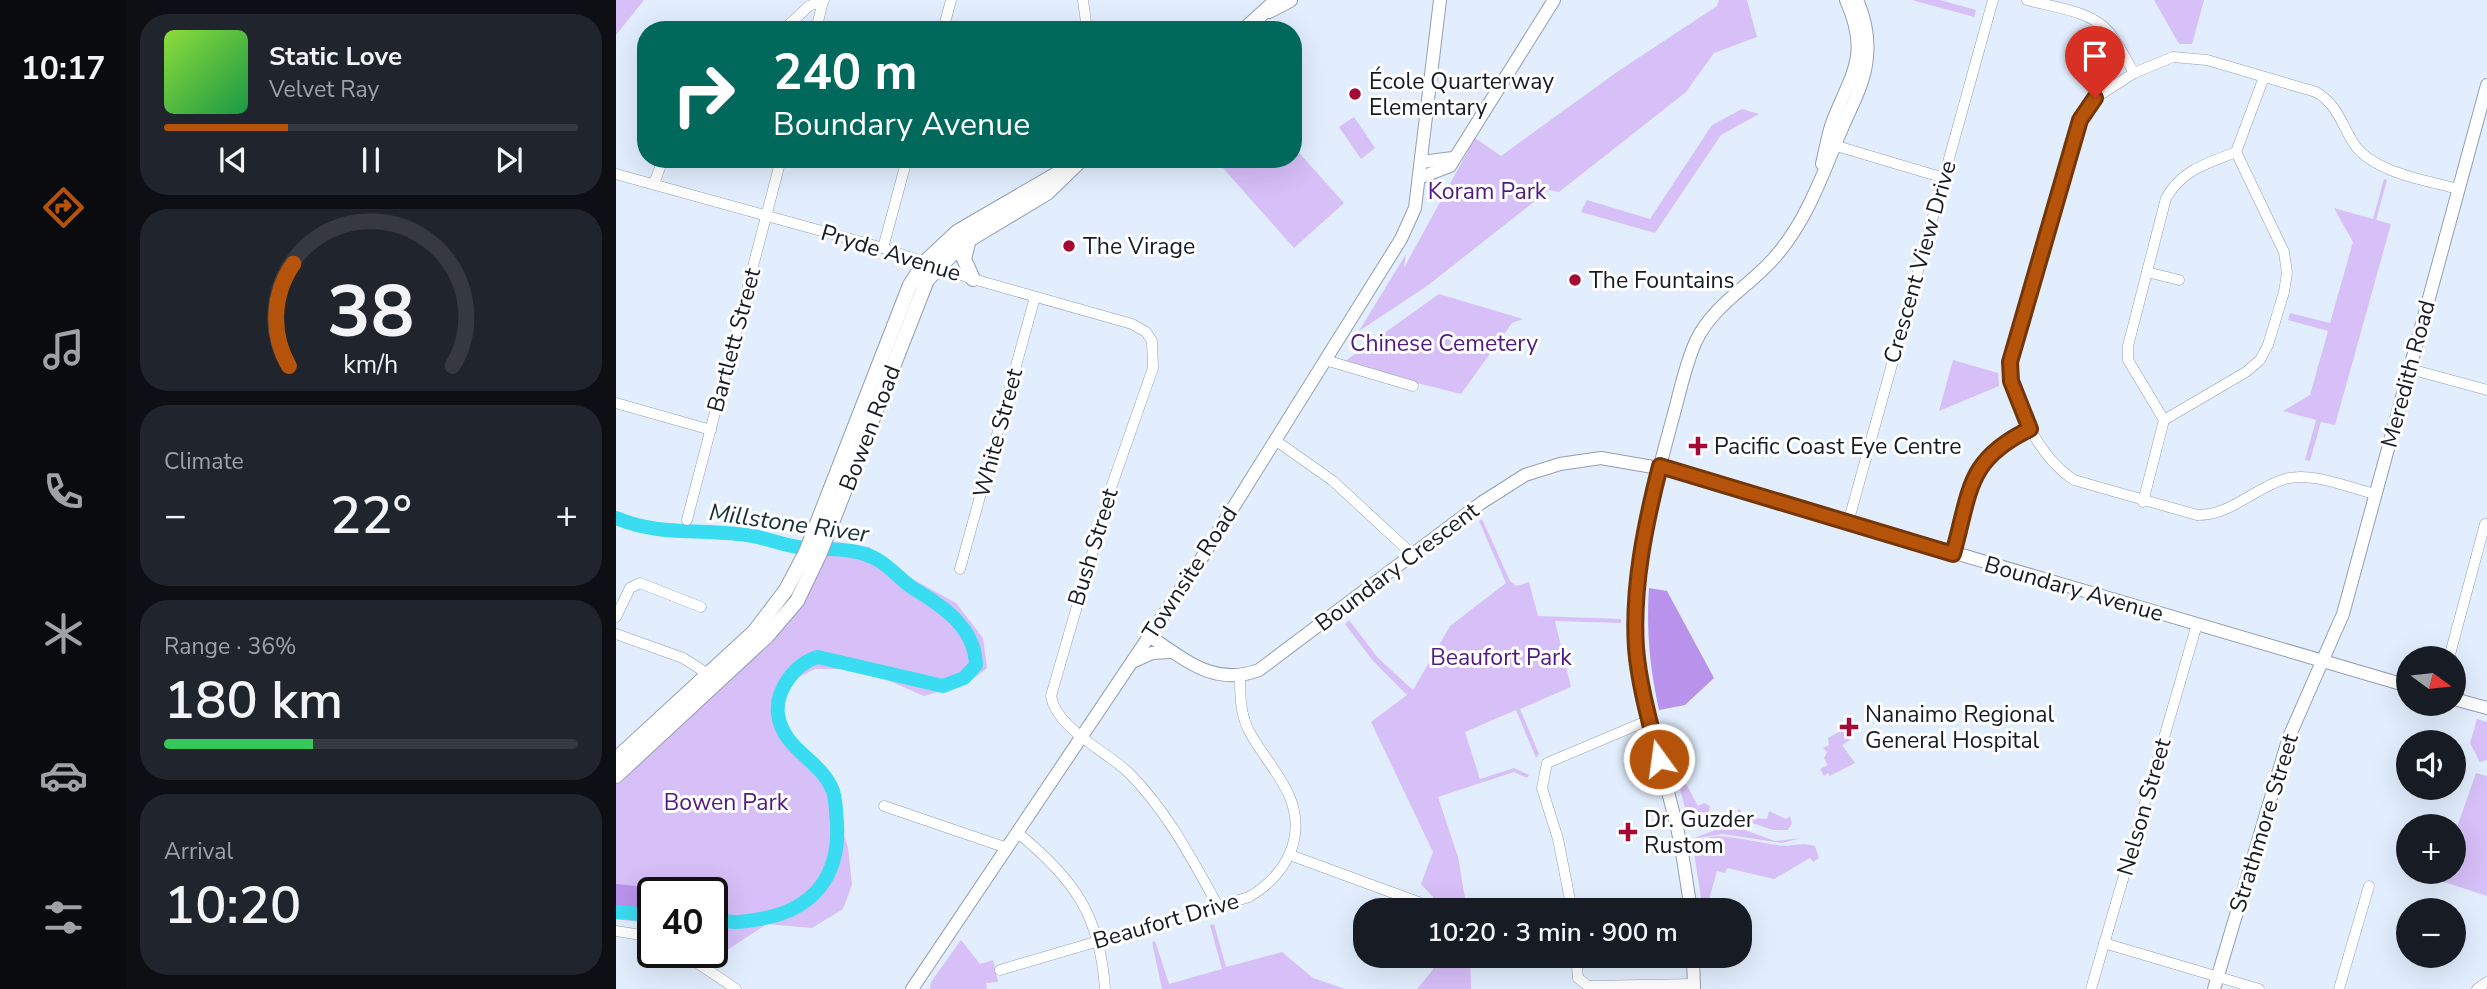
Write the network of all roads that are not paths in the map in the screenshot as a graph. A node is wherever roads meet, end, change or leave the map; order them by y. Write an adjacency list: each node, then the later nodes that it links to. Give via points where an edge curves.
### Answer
1 (951, 0): 15 (street)
2 (1083, 0): 16 (street)
3 (1277, 0): 12 (main road)
4 (1290, 0): 12 (main road)
5 (1440, 0): 24 (street, Townsite Road)
6 (1554, 0): 23 (street)
7 (1846, 0): 21 (street, via 1856,34 1856,63)
8 (1857, 0): 21 (street, via 1867,35 1865,70)
9 (1993, 0): 32 (street, Crescent View Drive)
10 (2027, 0): 18 (street, via 2098,23)
11 (824, 1): 13 (street, via 809,6); 14 (street)
12 (1265, 13): 17 (main road)
13 (793, 21)
14 (818, 21)
15 (945, 21)
16 (1086, 21)
17 (1255, 21)
18 (2134, 73): 19 (street, via 2173,57 2207,60); 50 (street, via 2095,98 2080,120 2010,362 2011,381)
19 (2264, 77): 22 (street); 34 (street, via 2329,100 2355,146 2372,160)
20 (2487, 85): 34 (street, Meredith Road)
21 (1831, 144): 32 (street); 53 (street, via 1817,188 1784,246 1699,335)
22 (2236, 152): 39 (street, via 2189,170 2177,181 2166,198); 49 (street, via 2284,253 2284,292 2260,360)
23 (1453, 158): 24 (street); 31 (street, via 1443,172)
24 (1421, 162): 31 (street, Townsite Road)
25 (659, 168): 33 (street)
26 (779, 168): 35 (street, Bartlett Street)
27 (905, 168): 37 (street)
28 (1067, 168): 38 (main road, Bowen Road, via 957,232)
29 (1073, 168): 36 (main road, Bowen Road, via 1047,193)
30 (616, 174): 33 (street, Pryde Avenue)
31 (1419, 178): 44 (street, Townsite Road, via 1410,222)
32 (1944, 178): 57 (street, Crescent View Drive)
33 (653, 184): 35 (street, Pryde Avenue)
34 (2458, 189): 45 (street, Meredith Road)
35 (766, 216): 37 (street, Pryde Avenue); 51 (street, Bartlett Street)
36 (969, 239): 38 (main road, Bowen Road); 40 (main road, via 964,259)
37 (883, 248): 38 (street, Pryde Avenue)
38 (932, 264): 40 (street, Pryde Avenue); 59 (main road, Bowen Road, via 910,285)
39 (2147, 272): 41 (street); 49 (street, via 2128,360)
40 (973, 279): 42 (street, Pryde Avenue)
41 (2179, 280)
42 (1035, 297): 43 (street, Pryde Avenue, via 1132,324 1146,332); 62 (street, White Street)
43 (1154, 348): 78 (street, Bush Street, via 1153,368 1112,485 1052,689 1059,719)
44 (1325, 360): 46 (street); 52 (street, Townsite Road)
45 (2410, 369): 47 (street); 54 (street, Meredith Road)
46 (1413, 386)
47 (2487, 390)
48 (616, 403): 51 (street)
49 (2164, 420): 55 (street)
50 (2030, 429): 55 (street, via 2062,472 2074,480); 60 (street, via 2002,442 1975,475)
51 (711, 430): 56 (street, Bartlett Street)
52 (1275, 440): 61 (street, via 1333,481); 67 (street, Townsite Road)
53 (1660, 466): 57 (street, Boundary Avenue); 61 (street, Boundary Crescent, via 1601,458 1538,470 1499,490); 77 (street, via 1635,613 1636,651)
54 (2375, 494): 55 (street, via 2308,478 2287,478 2213,516); 70 (street, Meredith Road, via 2343,614)
55 (2143, 502)
56 (687, 520)
57 (1848, 523): 60 (street, Boundary Avenue)
58 (2485, 524): 68 (street)
59 (813, 553): 72 (main road, Bowen Road, via 754,632); 80 (main road, Bowen Road, via 802,592 779,624)
60 (1953, 554): 65 (street, Boundary Avenue)
61 (1413, 555): 73 (street, Boundary Crescent, via 1269,665)
62 (960, 569)
63 (701, 607): 64 (street, via 640,583 630,588)
64 (616, 617)
65 (2197, 624): 70 (street, Boundary Avenue); 93 (street, Nelson Street)
66 (616, 634): 72 (street, via 683,658)
67 (1149, 636): 69 (street, Boundary Crescent); 71 (street, Townsite Road)
68 (2452, 646)
69 (1171, 652): 71 (street, via 1152,653); 73 (street, Boundary Crescent, via 1200,670)
70 (2323, 661): 74 (street, Boundary Avenue); 99 (street, Strathmore Street, via 2289,737)
71 (1132, 662): 78 (street, Townsite Road)
72 (708, 674): 79 (main road, Bowen Road)
73 (1240, 675): 84 (street, Beaufort Drive, via 1248,728 1293,806 1295,831)
74 (2396, 682)
75 (2466, 702): 76 (street)
76 (2487, 708)
77 (1649, 720): 87 (street, via 1547,763 1542,788); 88 (street, via 1679,837)
78 (1083, 737): 82 (street, Townsite Road); 89 (street, Bush Street, via 1129,773 1160,809)
79 (616, 759)
80 (616, 776)
81 (884, 806): 83 (street)
82 (1018, 833): 83 (street, Townsite Road); 92 (street, via 1071,883)
83 (1007, 848): 102 (street, Townsite Road)
84 (1290, 855): 86 (street); 89 (street, Beaufort Drive, via 1265,887 1249,898)
85 (2369, 886): 106 (street)
86 (1407, 898)
87 (1570, 898)
88 (1689, 898)
89 (1217, 906): 92 (street, Beaufort Drive)
90 (616, 931): 91 (street)
91 (637, 934)
92 (1099, 941): 97 (street, Beaufort Drive); 103 (street)
93 (2104, 943): 99 (street); 104 (street, Nelson Street)
94 (705, 968): 101 (street)
95 (1577, 968): 100 (street, via 1578,978 1588,986)
96 (1693, 968): 100 (street)
97 (1000, 970)
98 (2487, 982): 107 (street)
99 (2216, 983): 105 (street)
100 (1694, 986)
101 (736, 989)
102 (912, 989)
103 (1105, 989)
104 (2091, 989)
105 (2259, 989)
106 (2339, 989)
107 (2477, 989)

